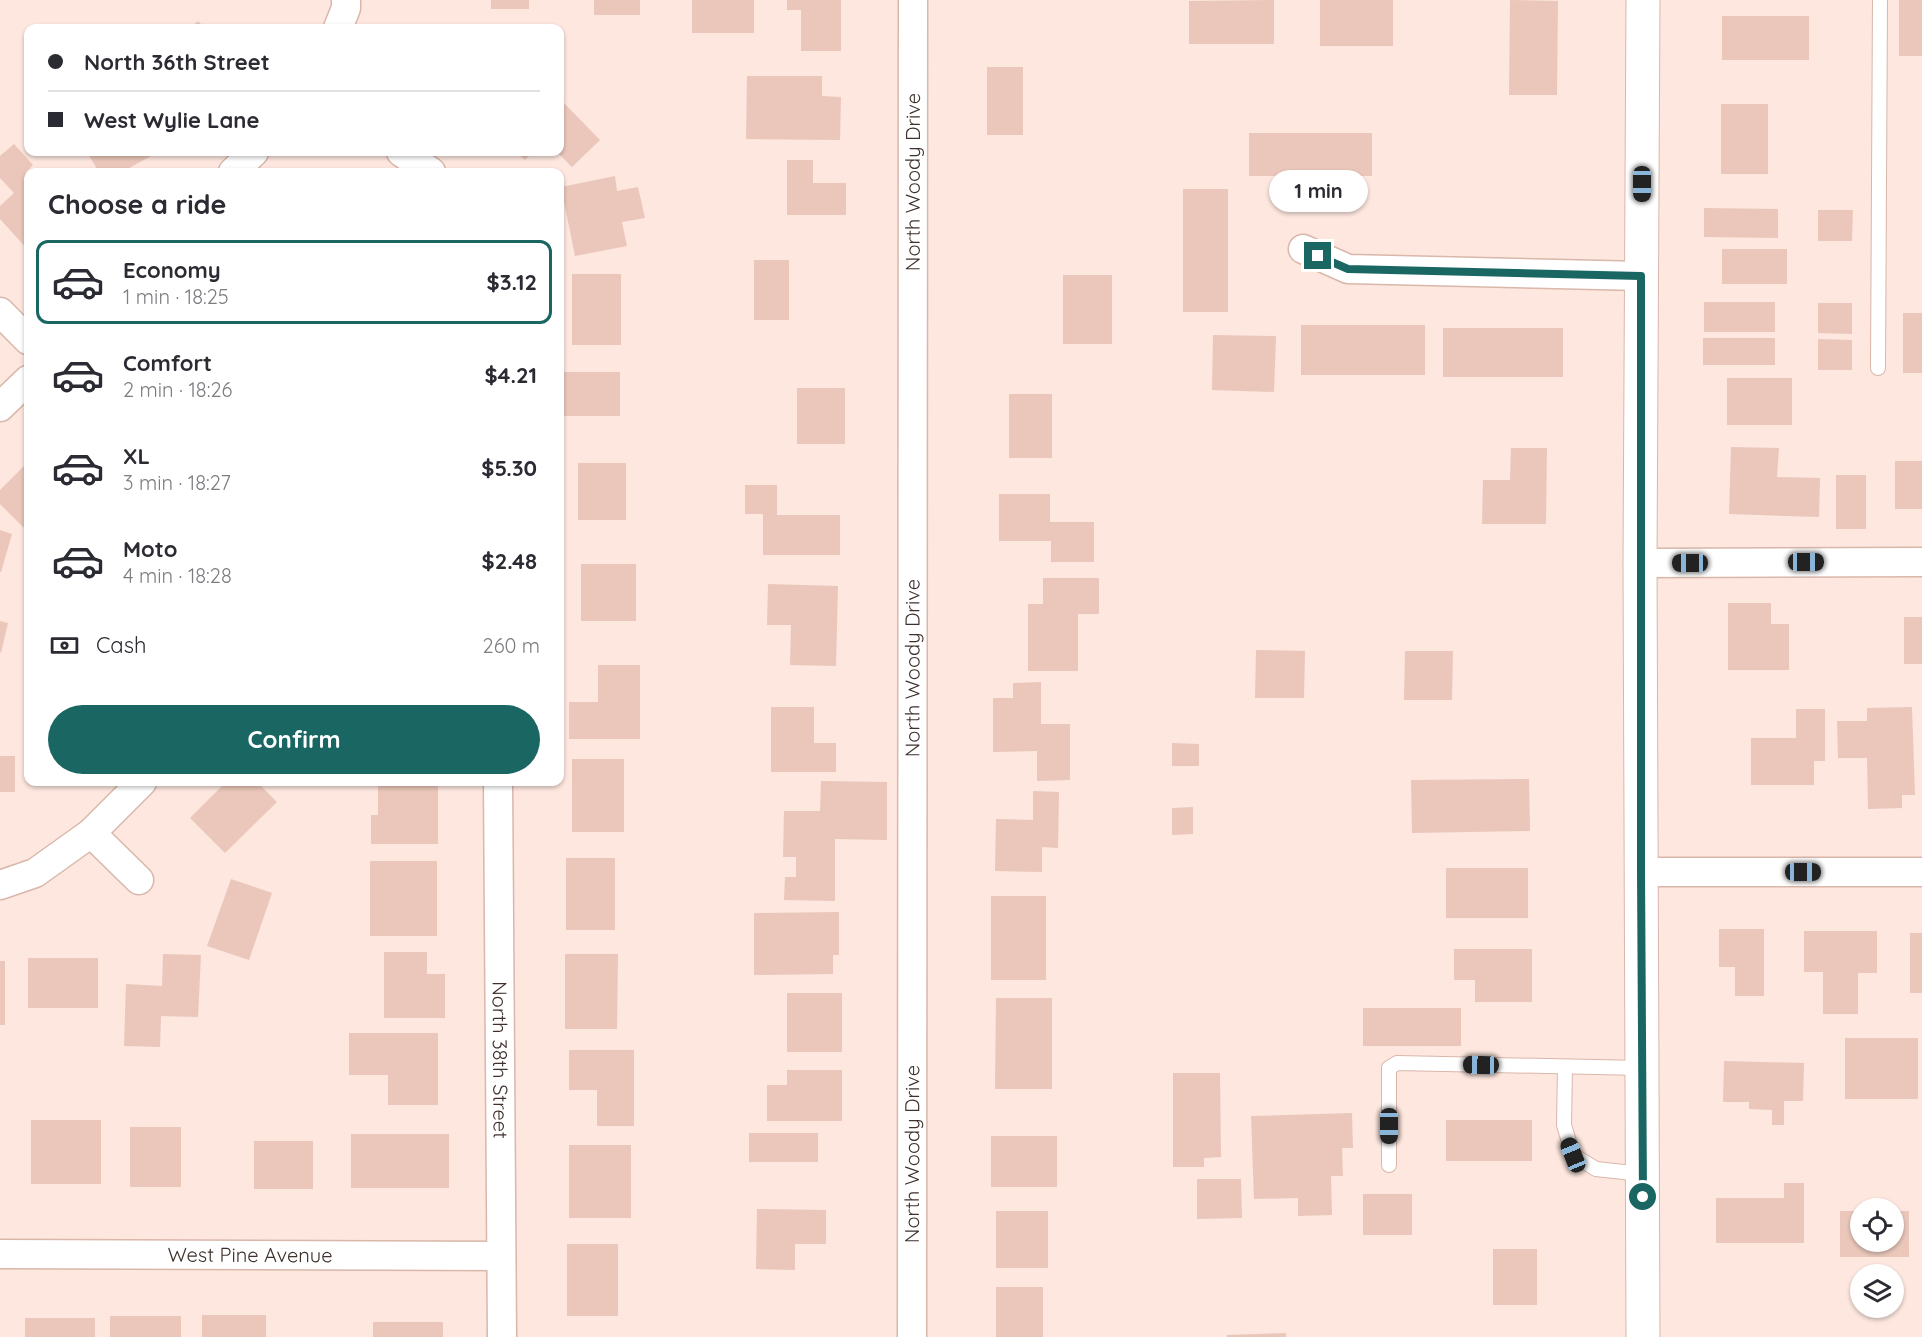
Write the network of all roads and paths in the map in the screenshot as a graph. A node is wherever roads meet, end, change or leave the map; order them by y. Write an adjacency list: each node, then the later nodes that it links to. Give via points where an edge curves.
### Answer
1 (346, 0): 5 (street)
2 (914, 0): 33 (street, North Woody Drive)
3 (1643, 0): 11 (street)
4 (1880, 0): 14 (lane)
5 (340, 24)
6 (250, 156): 8 (street)
7 (406, 156): 9 (street)
8 (237, 168)
9 (425, 168)
10 (1303, 249): 11 (street, via 1348,269)
11 (1641, 276): 18 (street)
12 (0, 312): 13 (street)
13 (24, 336)
14 (1878, 368)
15 (24, 384): 16 (street)
16 (0, 407)
17 (1922, 562): 18 (street)
18 (1640, 563): 22 (street)
19 (138, 786): 21 (street)
20 (498, 786): 31 (street, North 38th Street)
21 (91, 833): 24 (street); 25 (street, via 35,873)
22 (1641, 872): 23 (street); 27 (street)
23 (1922, 872)
24 (139, 880)
25 (0, 885)
26 (1565, 1067): 27 (lane); 28 (lane, via 1397,1063 1389,1068); 29 (lane, via 1564,1125 1573,1155 1596,1169)
27 (1642, 1068): 29 (street)
28 (1389, 1165)
29 (1643, 1174): 34 (street)
30 (0, 1254): 31 (street, West Pine Avenue)
31 (501, 1256): 32 (street, North 38th Street)
32 (502, 1337)
33 (912, 1337)
34 (1642, 1337)

